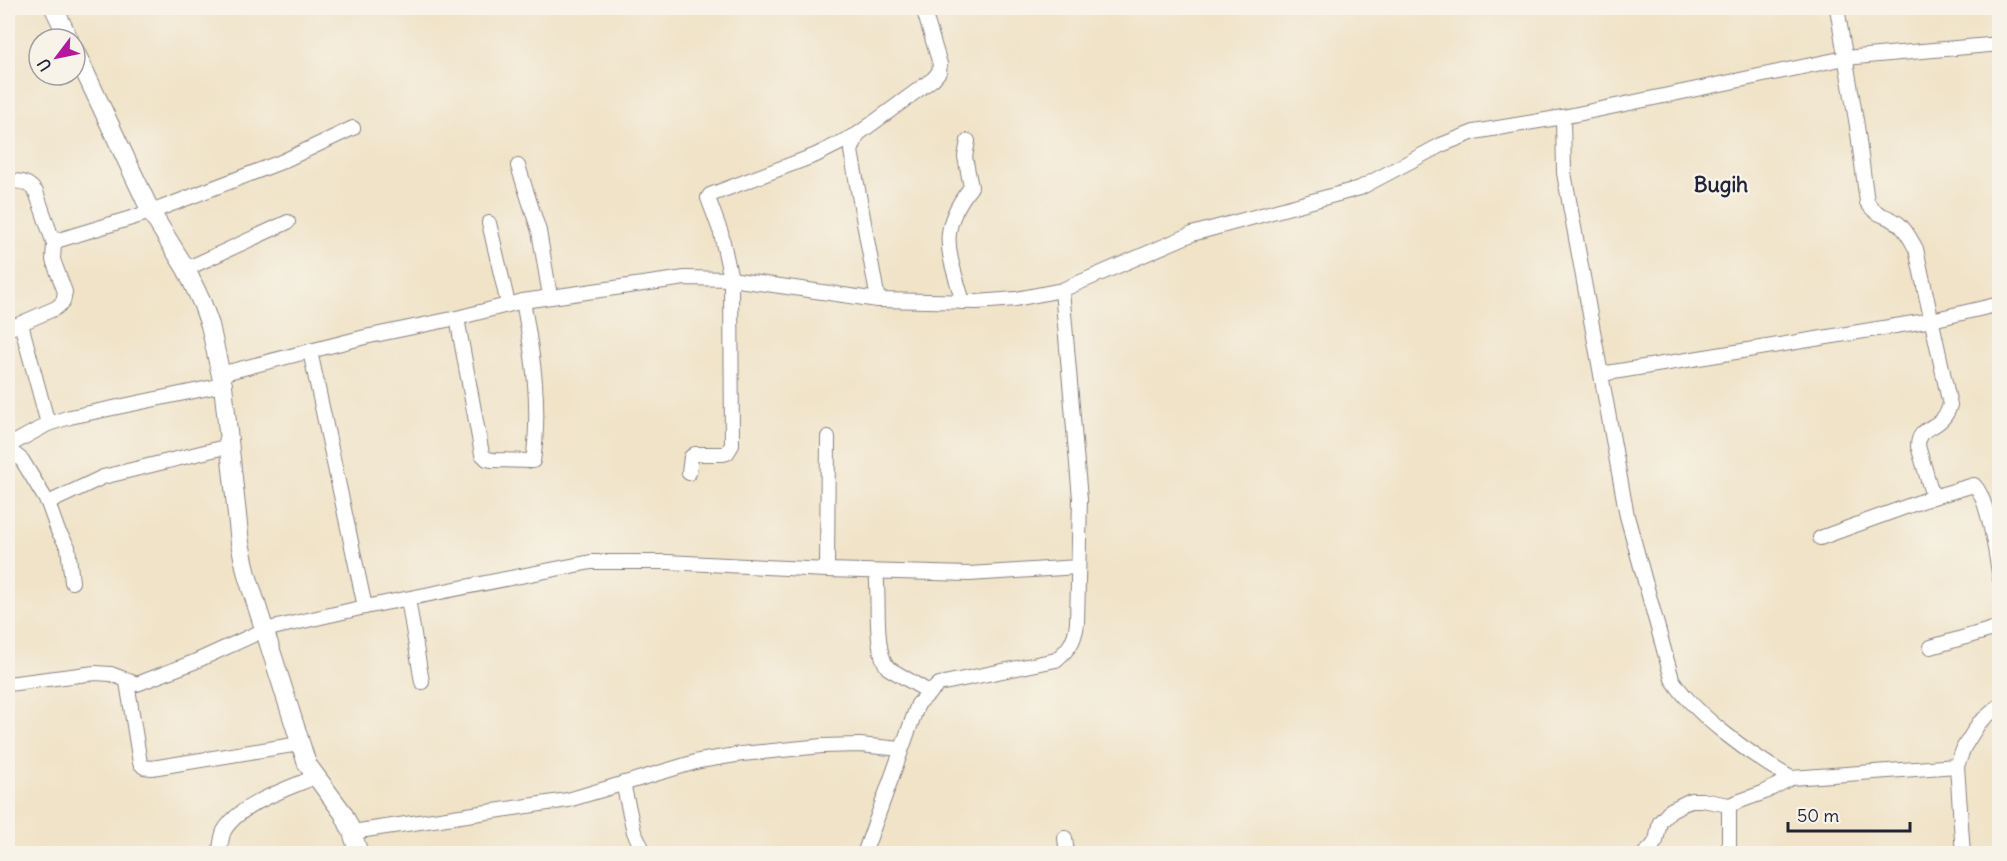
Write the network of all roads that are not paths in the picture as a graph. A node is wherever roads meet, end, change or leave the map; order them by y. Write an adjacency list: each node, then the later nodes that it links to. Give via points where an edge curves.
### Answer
1 (54, 8): 4 (street)
2 (922, 8): 10 (street, via 940,63 939,72)
3 (1837, 8): 6 (street)
4 (63, 27)
5 (2000, 44): 6 (street)
6 (1845, 58): 8 (street); 28 (street, via 1867,202 1872,210 1897,222 1907,232 1916,249)
7 (87, 76): 14 (street)
8 (1563, 117): 20 (street, via 1474,132 1360,188 1192,234); 31 (street, via 1564,173)
9 (353, 128): 14 (street, via 281,162)
10 (858, 134): 19 (street, via 816,155 710,195); 22 (street, via 851,151)
11 (968, 141): 24 (street, via 966,164 971,187 959,202 948,248)
12 (518, 166): 21 (street, via 539,231)
13 (8, 183): 17 (street, via 22,181 31,185)
14 (151, 212): 17 (street); 18 (street)
15 (288, 222): 18 (street)
16 (489, 222): 25 (street)
17 (54, 244): 29 (street, via 53,260 65,298 56,309)
18 (186, 270): 32 (street, via 210,325)
19 (731, 279): 21 (street, via 686,278); 22 (street); 37 (street, via 732,445 723,454 695,454)
20 (1062, 290): 24 (street, via 1016,299); 41 (street, via 1080,499)
21 (550, 296): 23 (street)
22 (878, 300): 24 (street)
23 (523, 301): 25 (street); 27 (street, via 534,357 538,407 533,461 493,460 482,454)
24 (963, 302)
25 (508, 304): 27 (street)
26 (2000, 304): 28 (street)
27 (457, 318): 30 (street)
28 (1932, 320): 31 (street); 38 (street, via 1950,405 1942,421 1918,439)
29 (14, 327): 33 (street)
30 (310, 351): 32 (street); 47 (street)
31 (1601, 374): 60 (street, via 1628,516 1672,679 1714,724)
32 (221, 379): 33 (street); 35 (street)
33 (48, 424): 36 (street)
34 (828, 437): 42 (street)
35 (229, 446): 39 (street, via 103,477); 49 (street, via 240,543)
36 (8, 447): 39 (street, via 22,460)
37 (689, 473)
38 (1933, 496): 40 (street); 44 (street, via 1969,485 1978,488)
39 (48, 503): 45 (street, via 68,547)
40 (1820, 538)
41 (1078, 567): 43 (street, via 969,574); 54 (street, via 1076,637 1068,650 1056,660 939,684)
42 (827, 570): 43 (street); 46 (street, via 591,562)
43 (876, 572): 54 (street, via 883,662)
44 (2000, 579)
45 (72, 582)
46 (408, 599): 47 (street); 52 (street)
47 (365, 607): 49 (street)
48 (2000, 627): 50 (street)
49 (264, 630): 51 (street, via 152,680 137,684); 56 (street)
50 (1931, 647)
51 (127, 681): 53 (street, via 95,673); 56 (street, via 140,763 144,767)
52 (423, 682)
53 (8, 684)
54 (929, 692): 57 (street, via 918,704)
55 (2000, 705): 58 (street, via 1979,723)
56 (299, 744): 59 (street)
57 (901, 749): 61 (street, via 822,746 742,754); 68 (street)
58 (1957, 766): 60 (street); 72 (street)
59 (315, 777): 63 (street, via 343,813); 65 (street, via 264,798 239,815 224,831)
60 (1791, 778): 62 (street)
61 (623, 783): 63 (street, via 568,800); 67 (street, via 634,832)
62 (1730, 805): 70 (street, via 1691,800 1671,810 1660,822 1656,841); 71 (street)
63 (352, 832): 66 (street)
64 (1065, 838): 69 (street)
65 (219, 854)
66 (358, 854)
67 (645, 854)
68 (864, 854)
69 (1067, 854)
70 (1644, 854)
71 (1729, 854)
72 (1963, 854)

